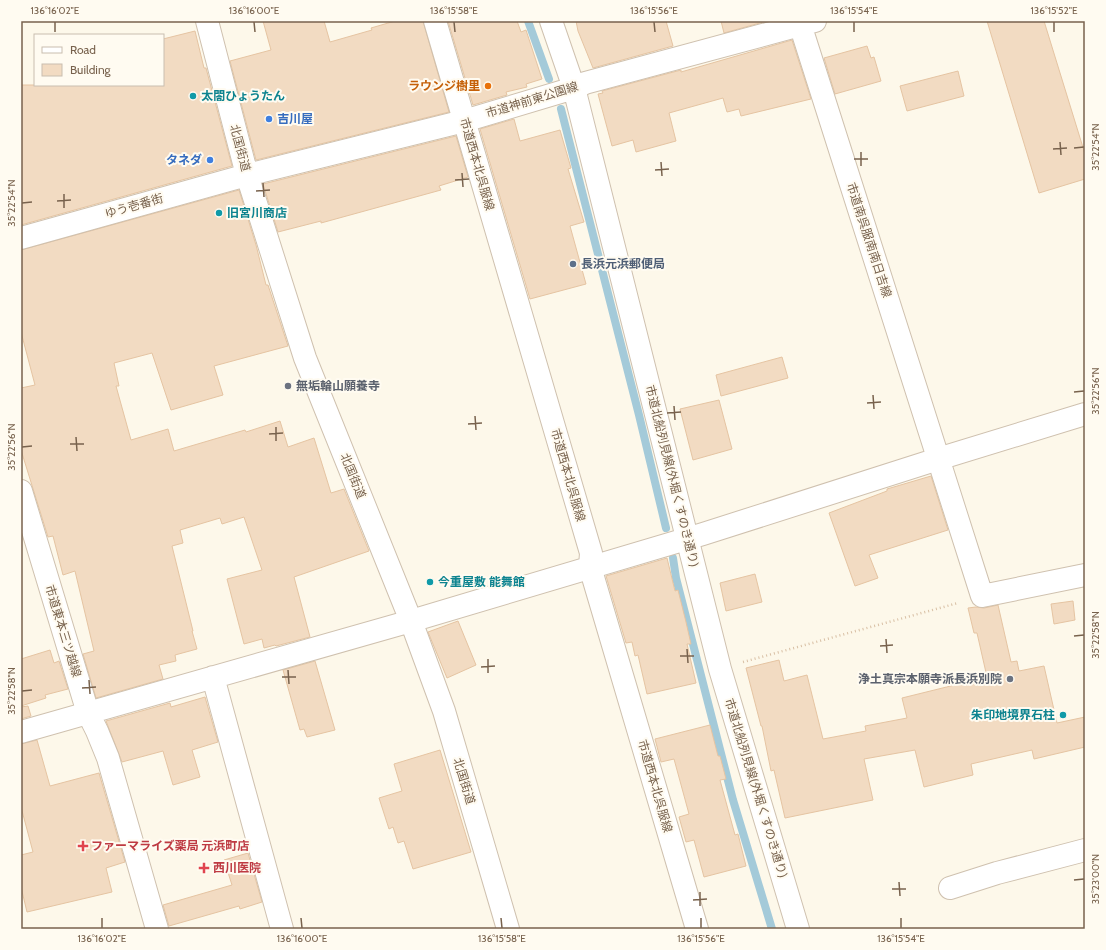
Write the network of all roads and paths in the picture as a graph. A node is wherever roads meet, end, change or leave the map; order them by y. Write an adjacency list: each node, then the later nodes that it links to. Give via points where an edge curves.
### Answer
1 (207, 21): 7 (street, 北国街道)
2 (435, 21): 6 (street, 市道西本北呉服線)
3 (551, 21): 5 (street, 市道北船列見線(外堀くすのき通り))
4 (805, 22): 5 (street, 市道神前東公園線); 10 (street, 市道南呉服南南日吉線)
5 (574, 88): 6 (street, 市道神前東公園線); 12 (street, 市道北船列見線(外堀くすのき通り))
6 (464, 121): 7 (street, 市道神前東公園線); 13 (street, 市道西本北呉服線, via 591,553)
7 (247, 175): 8 (street, ゆう壱番街); 16 (street, 北国街道, via 305,358)
8 (21, 238)
9 (1085, 414): 10 (street)
10 (938, 458): 12 (street); 15 (street, 市道南呉服南南日吉線)
11 (21, 491): 19 (street, 市道東本三ツ越線)
12 (687, 538): 13 (street); 17 (street, 市道北船列見線(外堀くすのき通り))
13 (590, 567): 16 (street); 26 (street, 市道西本北呉服線)
14 (1085, 575): 15 (street)
15 (982, 596): 17 (path)
16 (411, 620): 18 (street); 25 (street, 北国街道, via 444,712)
17 (720, 669): 27 (street, 市道北船列見線(外堀くすのき通り))
18 (213, 677): 19 (street); 24 (street)
19 (88, 713): 20 (street); 23 (street, 市道東本三ツ越線, via 108,758)
20 (21, 732)
21 (1085, 850): 22 (street)
22 (950, 888)
23 (157, 929)
24 (282, 929)
25 (508, 929)
26 (697, 929)
27 (798, 929)

